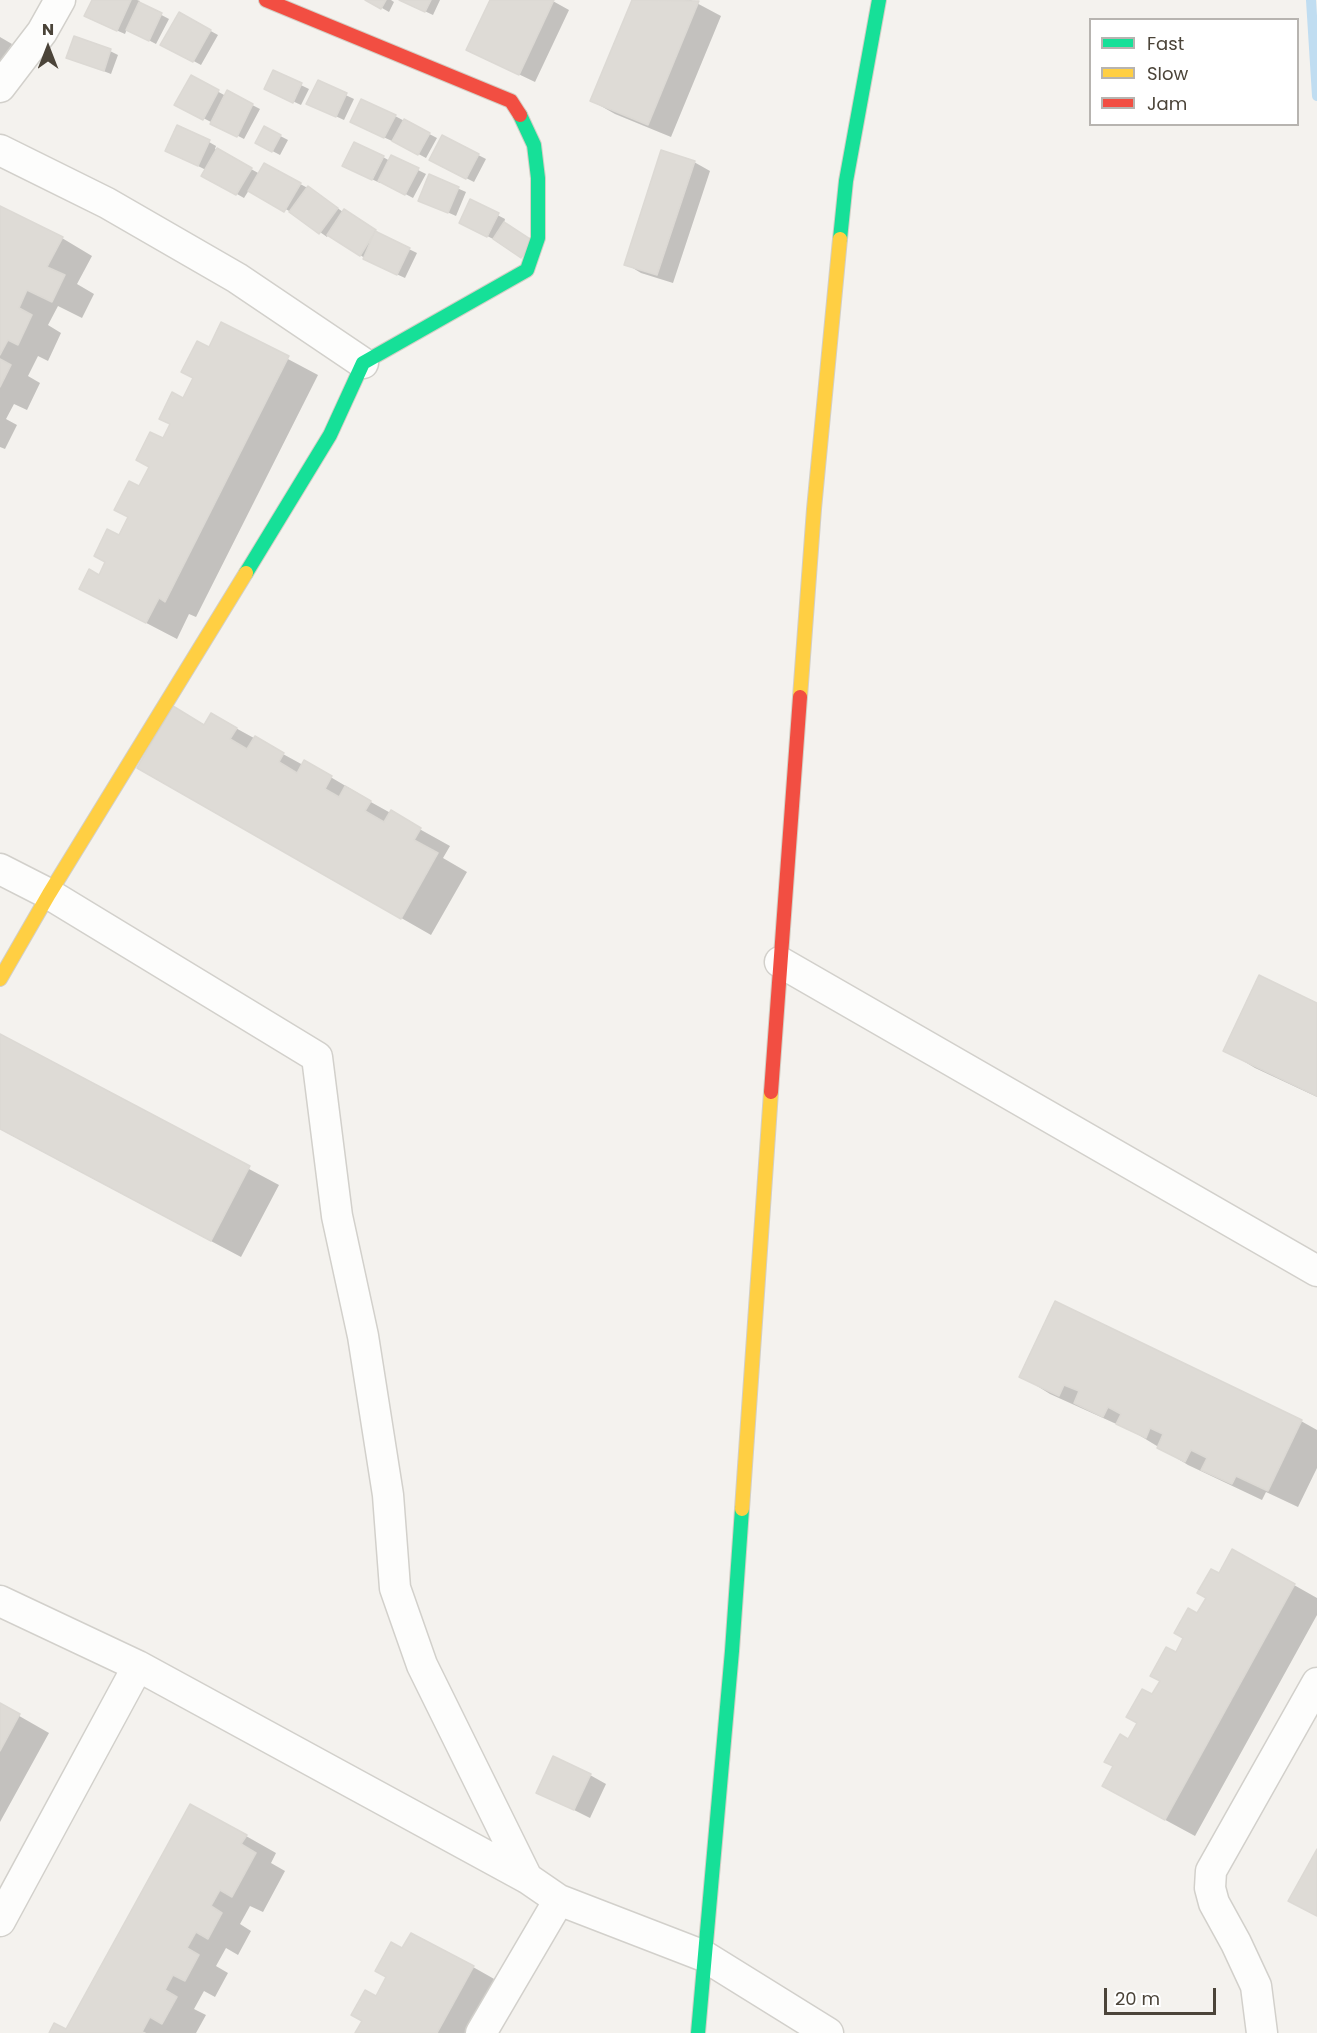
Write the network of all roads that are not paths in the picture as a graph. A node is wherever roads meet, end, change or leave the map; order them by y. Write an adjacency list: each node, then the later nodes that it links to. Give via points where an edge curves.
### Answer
1 (60, 0): 4 (street, via 42,32)
2 (266, 0): 6 (street, via 511,101 534,145 538,238 527,270)
3 (879, 0): 9 (street, via 846,181 814,508)
4 (0, 87)
5 (0, 150): 6 (street, via 107,203 237,278)
6 (363, 363): 8 (street, via 330,435)
7 (0, 869): 8 (street)
8 (49, 894): 10 (street); 15 (street, via 317,1057 337,1216 363,1336 388,1495 395,1588 422,1665)
9 (780, 962): 11 (street); 18 (street, via 732,1651)
10 (0, 979)
11 (1317, 1271)
12 (0, 1601): 13 (street)
13 (138, 1666): 15 (street); 17 (street)
14 (1317, 1683): 22 (street, via 1211,1870 1214,1903 1256,1986)
15 (527, 1878): 16 (street)
16 (559, 1900): 18 (street); 19 (street)
17 (0, 1921)
18 (704, 1956): 20 (street); 21 (street)
19 (481, 2033)
20 (698, 2033)
21 (828, 2033)
22 (1262, 2033)

